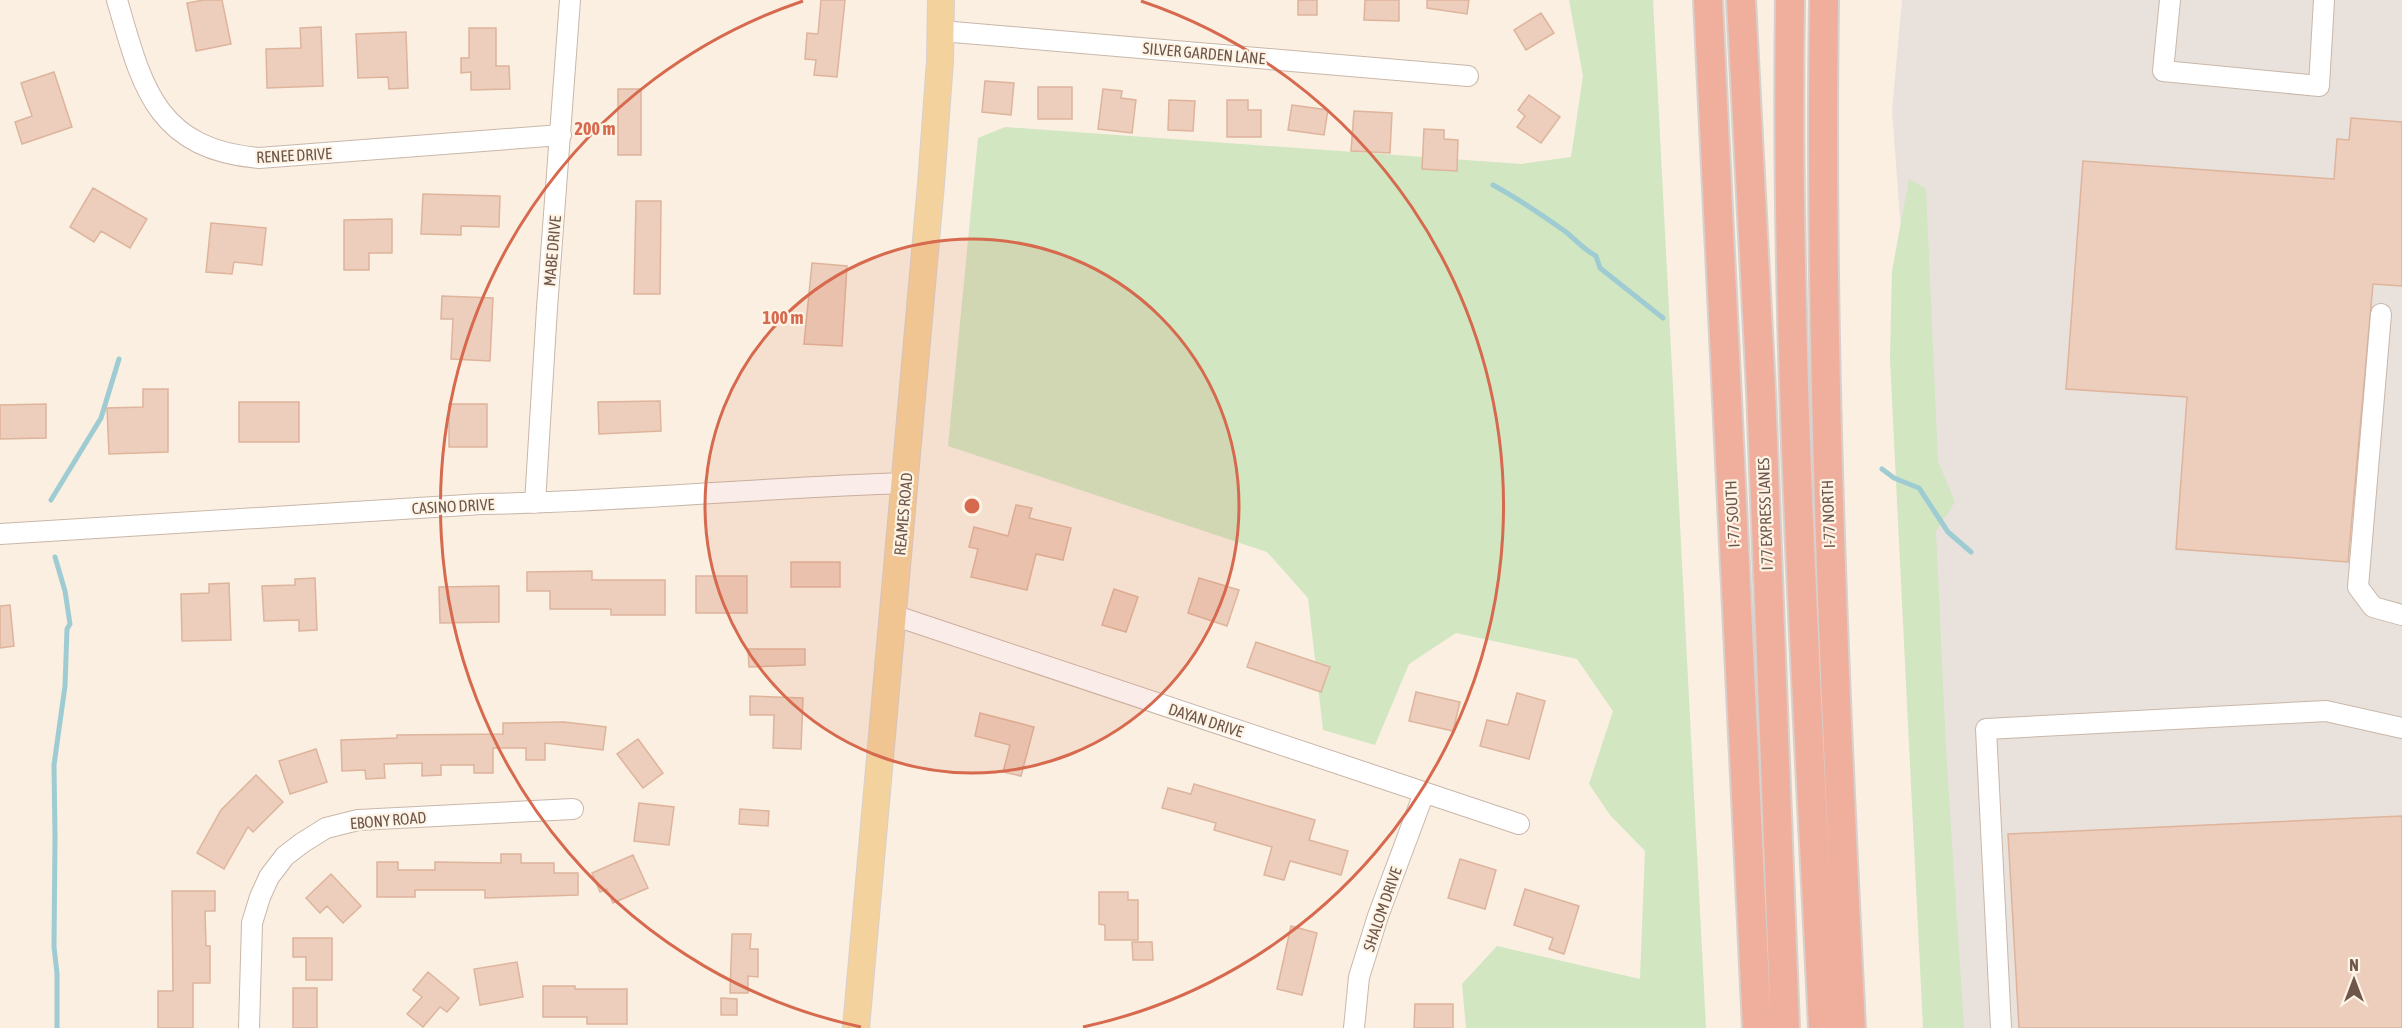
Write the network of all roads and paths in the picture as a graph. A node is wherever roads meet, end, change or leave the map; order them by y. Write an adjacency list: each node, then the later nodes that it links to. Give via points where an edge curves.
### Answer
1 (117, 0): 12 (street, RENEE DRIVE, via 136,66 158,109 184,133 216,150 259,158)
2 (570, 0): 12 (street, MABE DRIVE)
3 (941, 0): 10 (main road, REAMES ROAD)
4 (1708, 0): 26 (highway, I-77 SOUTH)
5 (1742, 0): 27 (highway, I 77 EXPRESS LANES)
6 (1790, 0): 28 (highway, I 77 EXPRESS LANES, via 1788,128 1794,382)
7 (1824, 0): 29 (highway, I-77 NORTH, via 1825,381 1834,682)
8 (2170, 0): 9 (street, via 2163,71 2319,86)
9 (2324, 0)
10 (941, 31): 11 (street, SILVER GARDEN LANE); 14 (main road, REAMES ROAD)
11 (1468, 76)
12 (561, 135): 15 (street, MABE DRIVE)
13 (2381, 314): 18 (street, via 2358,587 2373,607)
14 (906, 483): 15 (street, CASINO DRIVE); 17 (main road, REAMES ROAD)
15 (535, 503): 16 (street, CASINO DRIVE)
16 (0, 534)
17 (893, 615): 20 (street, DAYAN DRIVE); 24 (main road, REAMES ROAD)
18 (2402, 615)
19 (2402, 728): 30 (street, via 2326,711 1986,729)
20 (1424, 793): 22 (street, DAYAN DRIVE); 25 (street, SHALOM DRIVE, via 1359,978)
21 (573, 809): 23 (street, EBONY ROAD, via 358,820 326,828 302,843 285,856 269,877 252,923)
22 (1519, 824)
23 (249, 1028)
24 (856, 1028)
25 (1354, 1028)
26 (1757, 1028)
27 (1785, 1028)
28 (1823, 1028)
29 (1851, 1028)
30 (2001, 1028)

